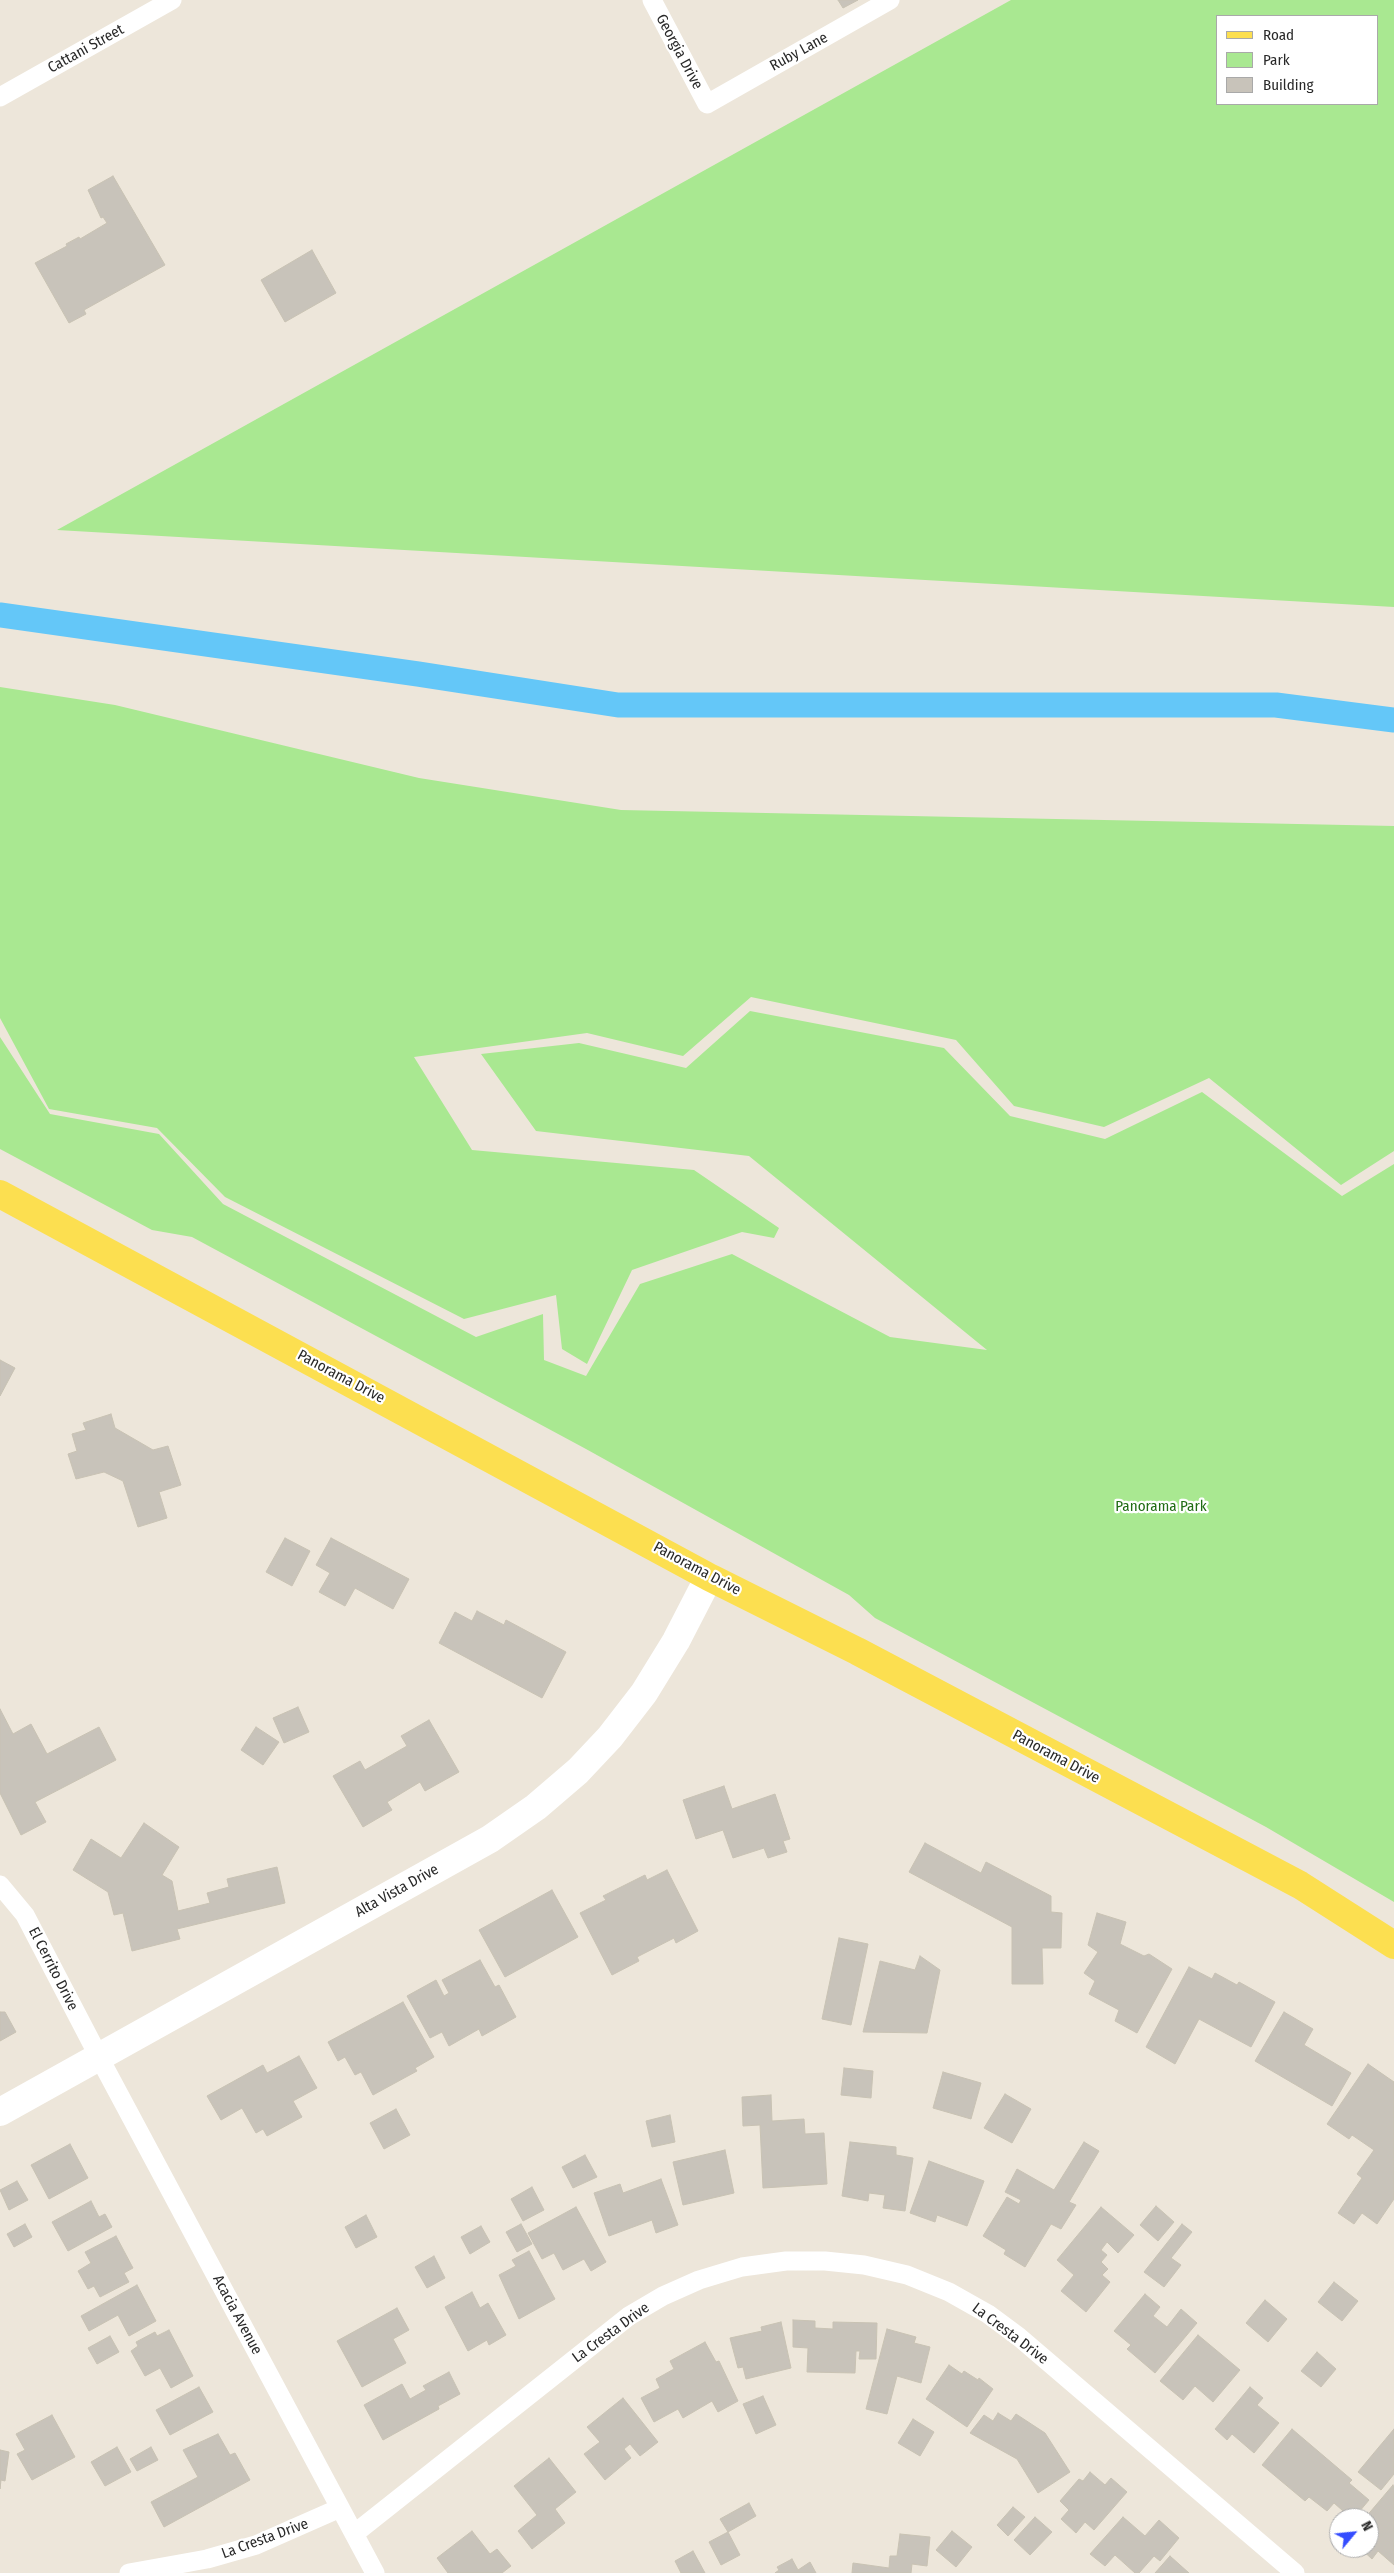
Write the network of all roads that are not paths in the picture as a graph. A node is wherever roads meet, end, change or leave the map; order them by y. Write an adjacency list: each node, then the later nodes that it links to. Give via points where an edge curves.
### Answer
1 (172, 0): 4 (street, Cattani Street)
2 (652, 0): 5 (street, Georgia Drive)
3 (890, 0): 5 (street, Ruby Lane)
4 (0, 97)
5 (707, 104)
6 (0, 1194): 7 (main road, Panorama Drive)
7 (709, 1576): 9 (main road, Panorama Drive, via 1300,1885); 10 (street, Alta Vista Drive, via 676,1641 644,1693 610,1737 536,1808 490,1839)
8 (0, 1885): 10 (street, El Cerrito Drive, via 25,1915)
9 (1394, 1945)
10 (99, 2057): 11 (street, Alta Vista Drive); 12 (street, Acacia Avenue)
11 (0, 2112)
12 (340, 2508): 13 (street, Acacia Avenue); 14 (street, La Cresta Drive, via 256,2545 207,2560)
13 (354, 2534): 15 (street, Acacia Avenue); 16 (street, La Cresta Drive, via 629,2316 663,2296 699,2280 742,2268 786,2261 825,2261 864,2265 907,2275 949,2292 988,2314)
14 (129, 2573)
15 (375, 2573)
16 (1295, 2573)

